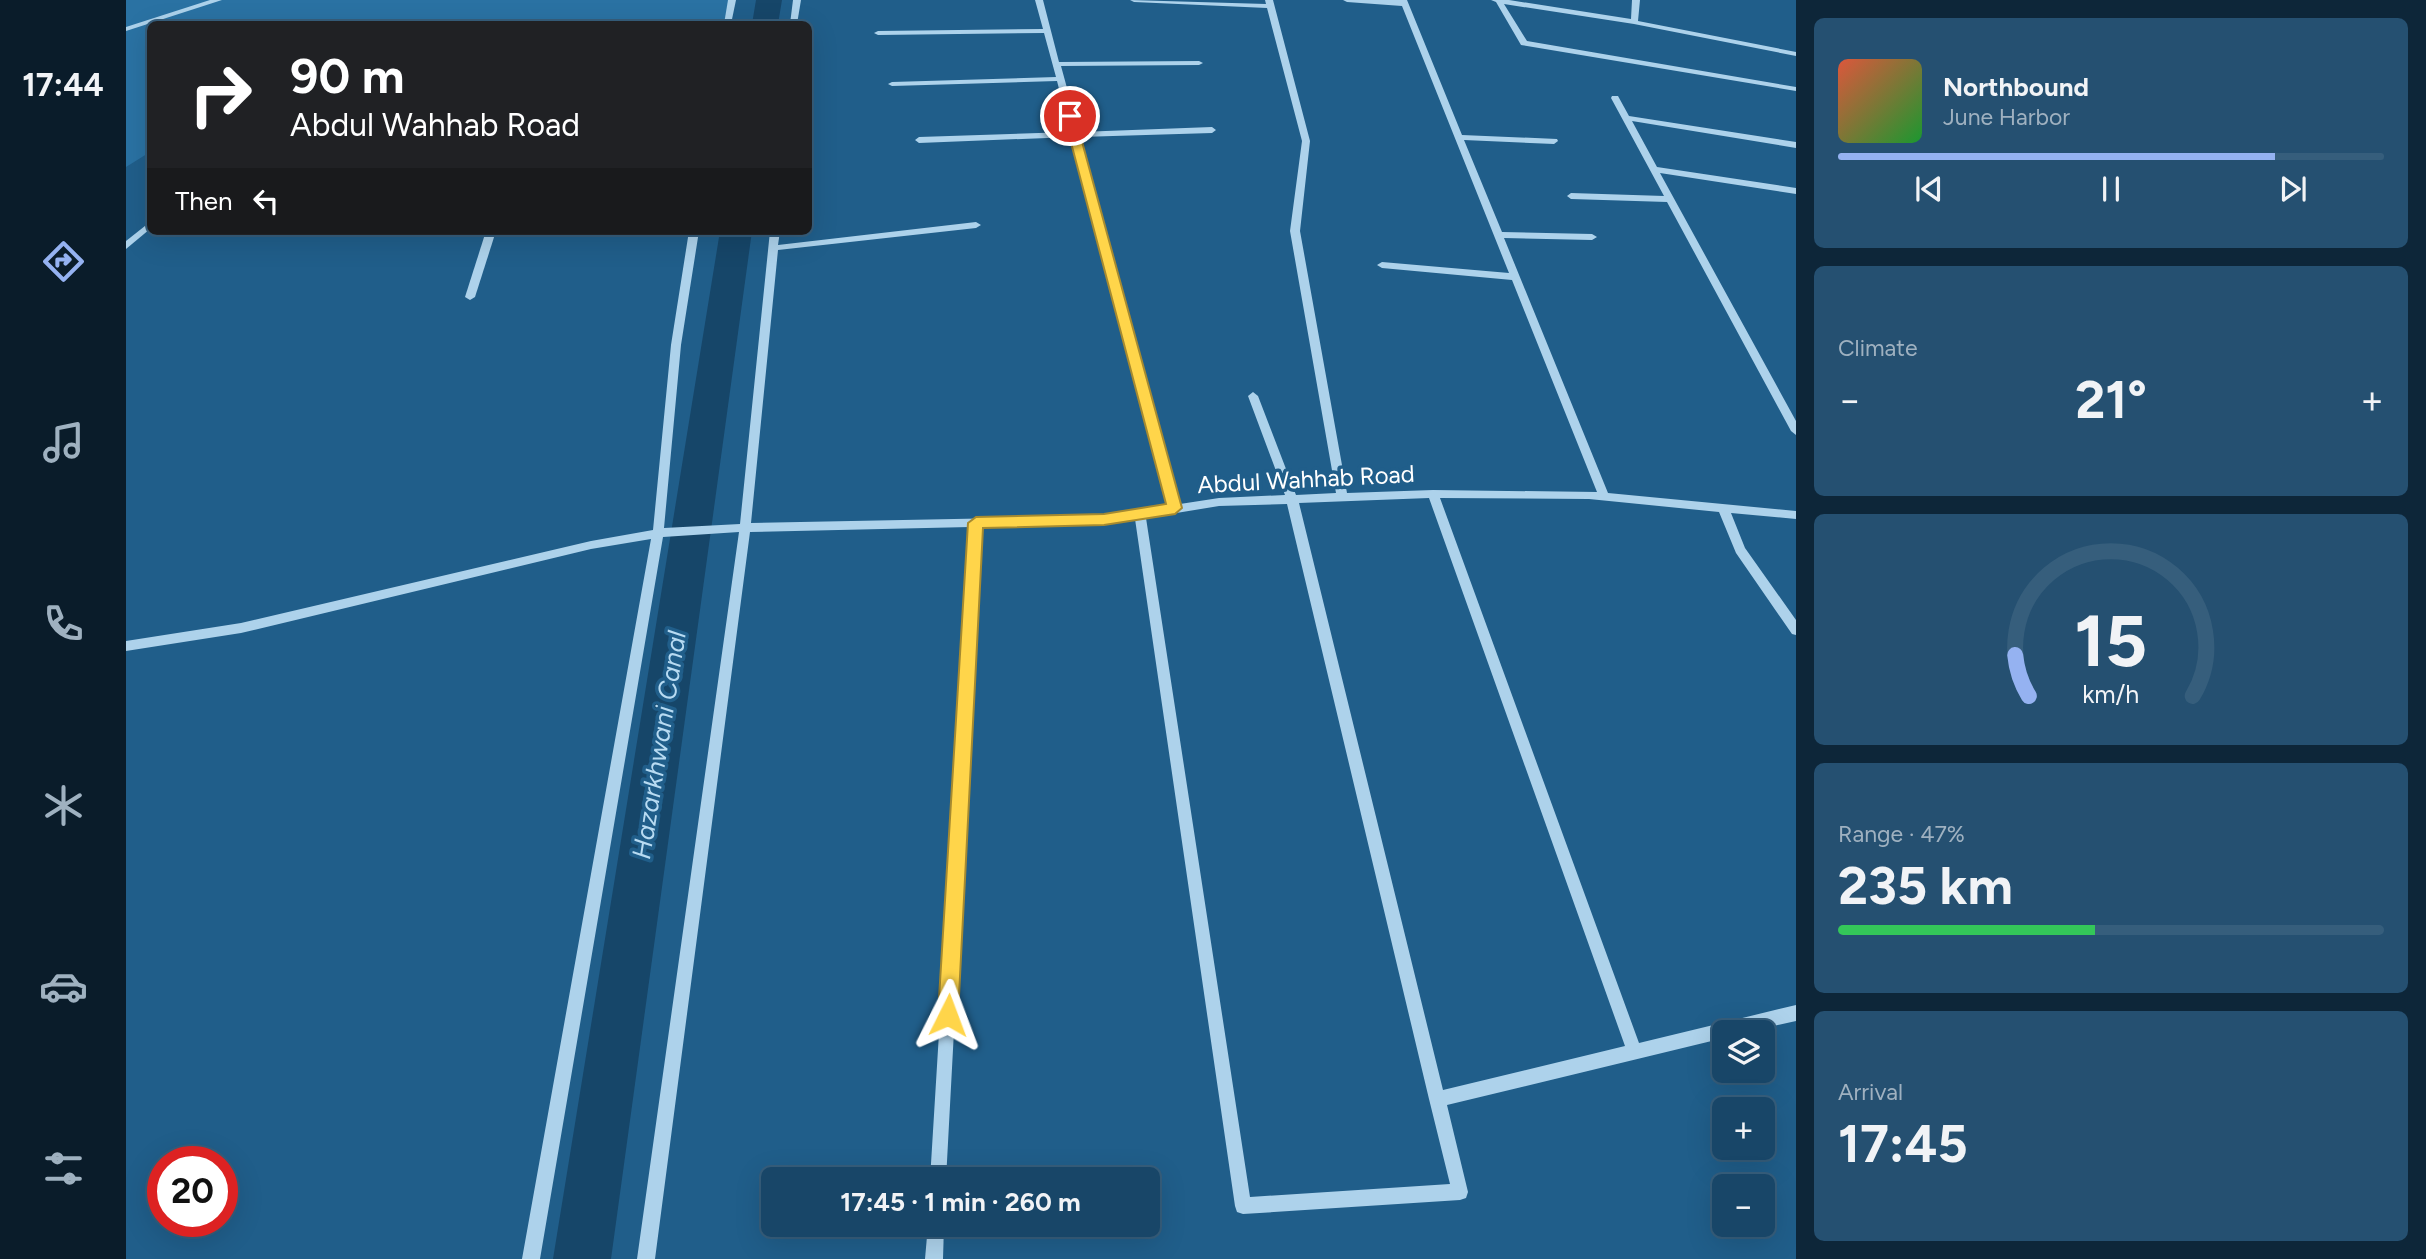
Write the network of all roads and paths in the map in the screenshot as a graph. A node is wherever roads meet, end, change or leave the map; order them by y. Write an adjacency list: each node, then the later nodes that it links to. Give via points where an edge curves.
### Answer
1 (218, 0): 12 (street)
2 (732, 0): 13 (street)
3 (797, 0): 14 (street)
4 (1038, 0): 18 (lane)
5 (1134, 0): 11 (lane)
6 (1347, 0): 10 (street)
7 (1636, 0): 16 (street)
8 (1495, 1): 9 (street); 25 (street, via 1524,43)
9 (1511, 1): 16 (street)
10 (1404, 2): 30 (street)
11 (1269, 3): 54 (street, via 1306,141 1295,231)
12 (151, 21)
13 (728, 21)
14 (794, 21)
15 (147, 22): 17 (street)
16 (1634, 22): 20 (street)
17 (126, 29)
18 (1047, 31): 19 (street); 22 (lane)
19 (878, 33)
20 (1796, 54)
21 (1199, 63): 22 (lane)
22 (1055, 64): 23 (lane)
23 (1060, 79): 24 (street); 29 (lane)
24 (892, 84)
25 (1796, 89)
26 (1615, 97): 27 (street)
27 (1626, 118): 33 (street); 34 (street)
28 (1212, 130): 29 (lane)
29 (1075, 135): 31 (lane); 56 (lane)
30 (1458, 137): 32 (street); 43 (street)
31 (919, 140)
32 (1554, 141)
33 (1796, 145)
34 (1654, 169): 35 (street); 37 (street)
35 (1796, 191)
36 (1571, 196): 37 (street)
37 (1670, 199): 51 (street)
38 (976, 225): 46 (street)
39 (147, 228): 45 (street)
40 (490, 235): 49 (street)
41 (693, 235): 62 (street)
42 (775, 235): 46 (street)
43 (1498, 235): 44 (street); 48 (street)
44 (1592, 237)
45 (126, 246)
46 (773, 248): 61 (street)
47 (1382, 265): 48 (street)
48 (1515, 277): 53 (street)
49 (470, 297)
50 (1253, 396): 55 (street)
51 (1796, 431)
52 (1433, 494): 53 (street, Abdul Wahhab Road); 54 (street, Abdul Wahhab Road); 66 (street)
53 (1604, 496): 57 (street, Abdul Wahhab Road)
54 (1342, 498): 55 (street, Abdul Wahhab Road)
55 (1292, 499): 56 (street, Abdul Wahhab Road); 67 (street)
56 (1175, 508): 58 (street, Abdul Wahhab Road)
57 (1723, 508): 59 (street, Abdul Wahhab Road); 63 (street, via 1740,550)
58 (1140, 514): 60 (street, Abdul Wahhab Road, via 1104,520); 67 (street, via 1243,1206 1460,1192)
59 (1796, 515)
60 (976, 523): 61 (street, Abdul Wahhab Road); 68 (street)
61 (740, 528): 62 (street, Abdul Wahhab Road); 71 (street)
62 (658, 533): 64 (street, Abdul Wahhab Road, via 241,628); 70 (street)
63 (1796, 630)
64 (126, 646)
65 (1796, 1013): 66 (street)
66 (1635, 1052): 67 (street)
67 (1437, 1099)
68 (939, 1167)
69 (935, 1237): 72 (street)
70 (531, 1259)
71 (646, 1259)
72 (934, 1259)

